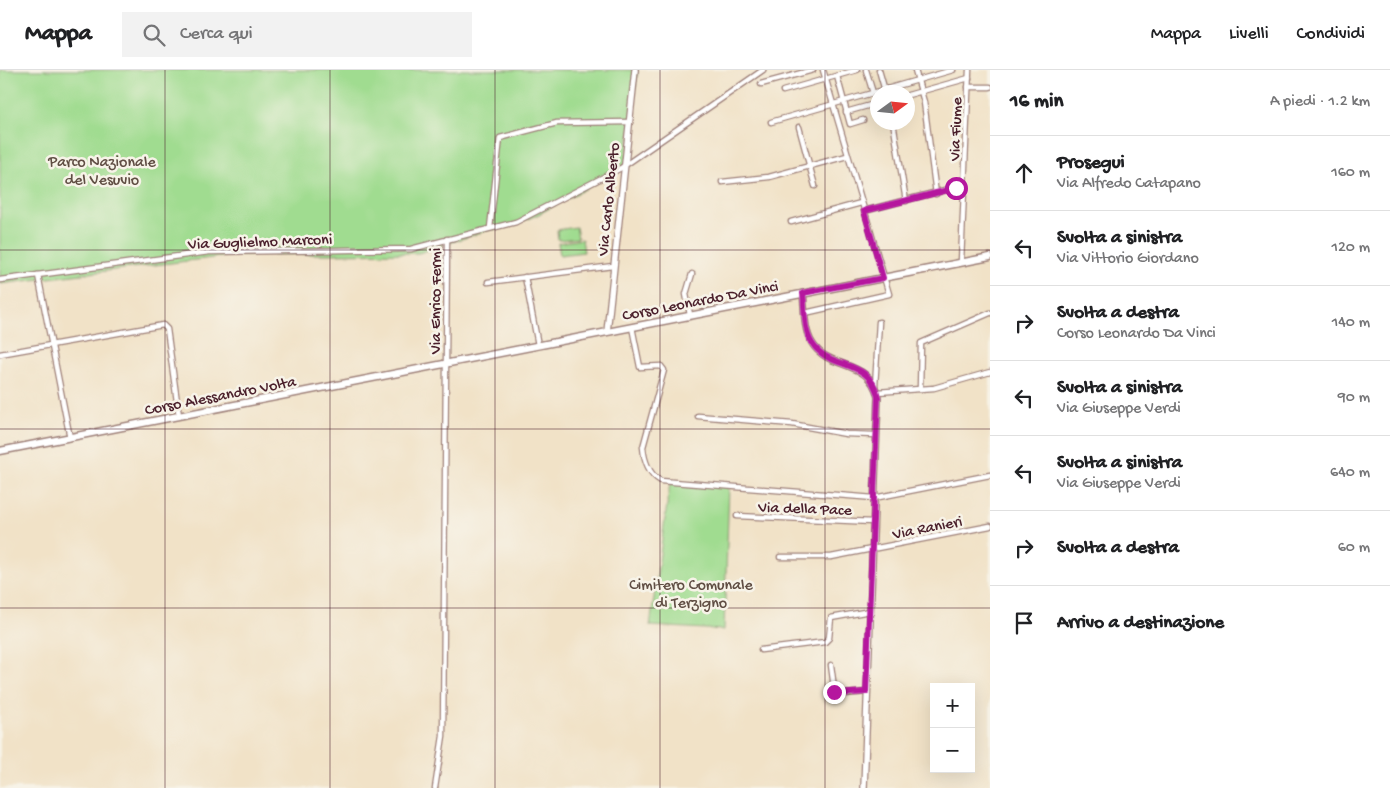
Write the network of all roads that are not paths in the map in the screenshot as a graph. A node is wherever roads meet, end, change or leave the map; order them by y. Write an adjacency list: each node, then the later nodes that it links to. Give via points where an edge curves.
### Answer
1 (636, 70): 30 (street, Via Carlo Alberto)
2 (763, 70): 35 (street, Via Guglielmo Marconi)
3 (813, 70): 15 (street)
4 (823, 70): 12 (street)
5 (853, 70): 11 (street)
6 (866, 70): 16 (street)
7 (879, 70): 17 (street)
8 (915, 70): 14 (street)
9 (953, 70): 14 (street)
10 (969, 70): 13 (street, Via Fiume)
11 (837, 76): 12 (street); 25 (street)
12 (825, 78): 21 (street); 26 (street)
13 (969, 78): 19 (street, Via Fiume); 22 (street)
14 (918, 80): 18 (street); 22 (street)
15 (761, 84)
16 (870, 85)
17 (883, 85)
18 (903, 85)
19 (968, 87): 20 (street, Via Fiume); 38 (street, Via Fiume)
20 (990, 87)
21 (783, 90)
22 (921, 91): 23 (street); 40 (street)
23 (915, 93)
24 (870, 94): 25 (street)
25 (844, 101): 26 (street); 28 (street)
26 (832, 104): 31 (street); 34 (street)
27 (870, 105): 28 (street)
28 (846, 112): 29 (street, via 850,124)
29 (863, 120)
30 (630, 122): 35 (street, Via Carlo Alberto); 45 (street, via 557,123 500,138)
31 (771, 122)
32 (799, 127): 36 (street)
33 (894, 130): 41 (street)
34 (848, 156): 36 (street); 42 (street)
35 (625, 164): 45 (street, Via Guglielmo Marconi, via 535,214); 49 (street, Via Carlo Alberto)
36 (809, 166): 37 (street, via 769,177); 39 (street)
37 (722, 182)
38 (964, 185): 40 (street); 48 (street, Via Fiume)
39 (815, 186)
40 (936, 194): 41 (street)
41 (906, 201): 43 (street)
42 (861, 203): 43 (street); 44 (street)
43 (864, 211): 53 (street)
44 (791, 222)
45 (490, 228): 46 (street, Via Guglielmo Marconi)
46 (446, 239): 51 (street, Via Guglielmo Marconi, via 412,249 209,252); 66 (street, Via Enrico Fermi)
47 (990, 257): 48 (main road, Corso Leonardo Da Vinci)
48 (961, 262): 53 (main road, Corso Leonardo Da Vinci)
49 (613, 266): 52 (street); 62 (street, Via Carlo Alberto)
50 (692, 274): 59 (street, via 686,294)
51 (38, 275): 54 (street, Via Guglielmo Marconi); 63 (street)
52 (525, 277): 55 (street); 64 (street)
53 (883, 278): 56 (main road, Corso Leonardo Da Vinci); 57 (street, via 889,294)
54 (0, 280)
55 (488, 282)
56 (803, 293): 57 (street); 59 (main road, Corso Leonardo Da Vinci)
57 (805, 313): 68 (street, via 809,337 816,348 822,354 866,373)
58 (990, 314): 69 (street, via 921,343)
59 (690, 315): 61 (main road, Corso Leonardo Da Vinci)
60 (879, 322): 68 (street)
61 (632, 327): 62 (main road, Corso Leonardo Da Vinci); 76 (street, via 640,367 661,366 664,370 643,447 644,458 657,479)
62 (607, 332): 64 (main road, Corso Leonardo Da Vinci)
63 (52, 343): 65 (street); 70 (street, via 163,325 167,329); 73 (street)
64 (538, 346): 66 (main road, Corso Leonardo Da Vinci)
65 (0, 354)
66 (446, 364): 70 (main road, Corso Alessandro Volta); 86 (street, Via Enrico Fermi, via 442,736)
67 (990, 372): 69 (street)
68 (876, 389): 69 (street); 72 (street)
69 (920, 389)
70 (179, 416): 73 (main road, Corso Alessandro Volta)
71 (698, 416): 72 (street)
72 (876, 435): 76 (street)
73 (70, 438): 74 (main road, Corso Alessandro Volta)
74 (0, 451)
75 (990, 475): 76 (street)
76 (874, 498): 78 (street)
77 (736, 516): 78 (street, Via della Pace)
78 (873, 522): 80 (street)
79 (990, 526): 80 (street, Via Ranieri)
80 (872, 549): 81 (street, Via Ranieri, via 831,557); 82 (street)
81 (780, 557)
82 (870, 611): 83 (street, via 831,618 829,638 825,642); 85 (street)
83 (761, 650)
84 (830, 666): 85 (street, via 835,694)
85 (866, 692): 87 (street)
86 (435, 788)
87 (864, 788)

